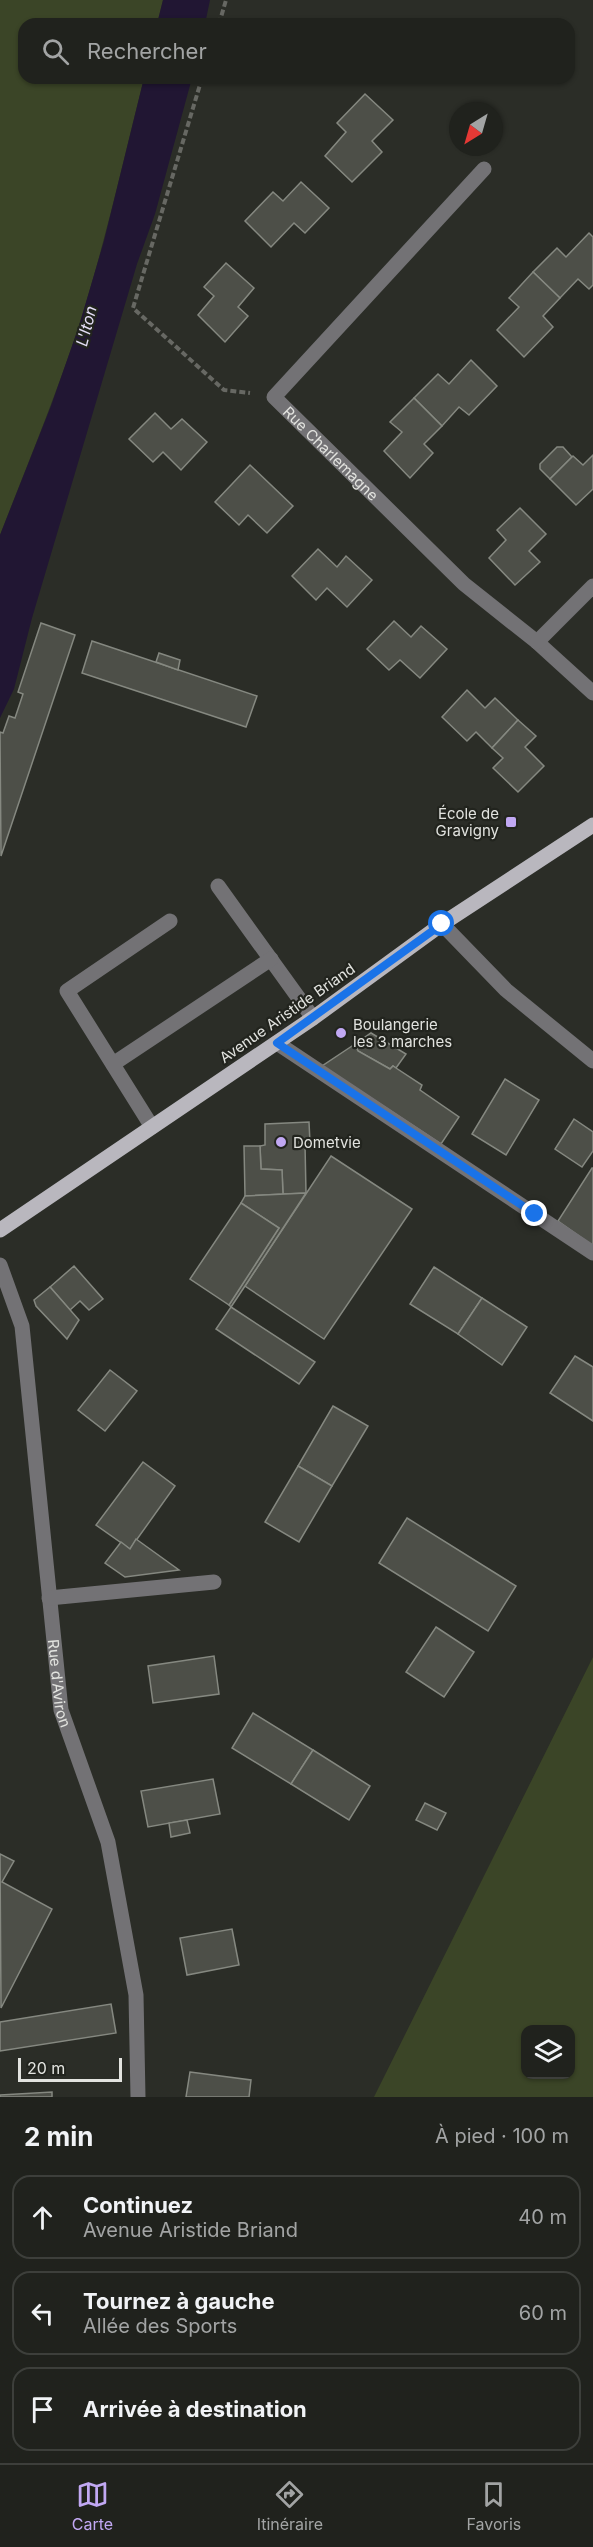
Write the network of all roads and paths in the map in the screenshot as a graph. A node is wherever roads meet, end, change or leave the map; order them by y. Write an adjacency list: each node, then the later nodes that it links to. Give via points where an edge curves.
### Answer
1 (226, 0): 2 (path)
2 (221, 18)
3 (200, 84): 5 (path, via 133,308 224,390)
4 (484, 169): 5 (street, Rue Charlemagne)
5 (274, 396): 7 (street, Rue Charlemagne, via 464,584)
6 (593, 586): 7 (street)
7 (537, 642): 8 (street, Rue Charlemagne)
8 (593, 693)
9 (593, 825): 12 (main road, Avenue Aristide Briand)
10 (218, 886): 13 (street)
11 (170, 921): 17 (street, via 67,991)
12 (442, 924): 14 (main road, Avenue Aristide Briand); 16 (street, via 506,990)
13 (271, 959): 14 (street); 17 (street)
14 (314, 1018): 15 (main road, Avenue Aristide Briand)
15 (277, 1043): 18 (main road, Avenue Aristide Briand); 20 (street)
16 (593, 1061)
17 (113, 1064): 18 (street)
18 (152, 1127): 19 (main road, Avenue Aristide Briand)
19 (0, 1230)
20 (593, 1253)
21 (0, 1265): 23 (street, Rue d'Aviron, via 22,1326)
22 (214, 1582): 23 (street)
23 (49, 1598): 24 (street, Rue d'Aviron, via 62,1710 108,1842 122,1916 136,1995)
24 (138, 2097)

